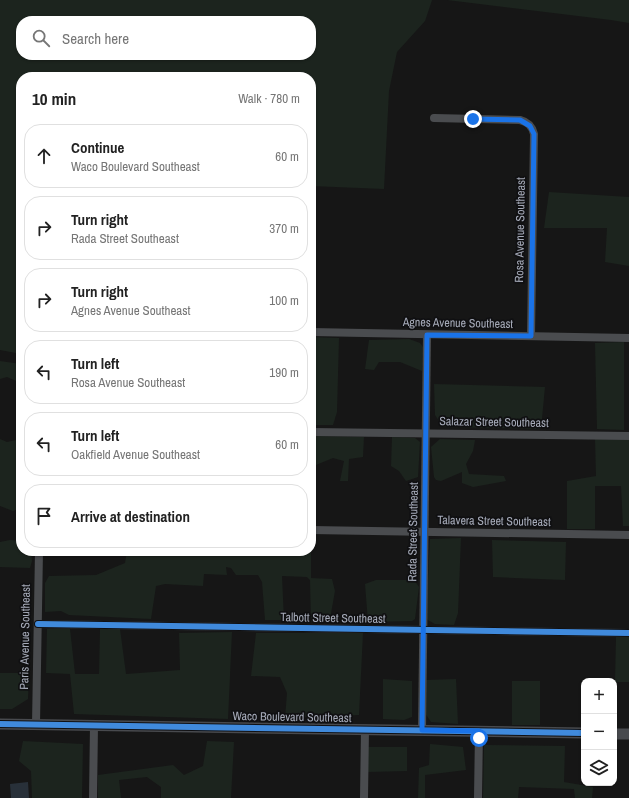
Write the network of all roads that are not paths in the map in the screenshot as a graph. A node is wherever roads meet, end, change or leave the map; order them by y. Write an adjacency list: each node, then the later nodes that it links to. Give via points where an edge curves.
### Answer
1 (434, 118): 4 (street, Rosa Avenue Southeast, via 520,120 530,126 534,134)
2 (316, 332): 3 (street, Agnes Avenue Southeast)
3 (427, 335): 4 (street, Agnes Avenue Southeast); 7 (street, Rada Street Southeast)
4 (531, 336): 5 (street, Agnes Avenue Southeast)
5 (629, 338)
6 (316, 432): 7 (street, Salazar Street Southeast)
7 (427, 433): 8 (street, Salazar Street Southeast); 10 (street, Rada Street Southeast)
8 (629, 436)
9 (316, 530): 10 (street, Talavera Street Southeast)
10 (425, 532): 11 (street, Talavera Street Southeast); 14 (street, Rada Street Southeast)
11 (629, 535)
12 (39, 556): 13 (street, Paris Avenue Southeast)
13 (38, 624): 14 (street, Talbott Street Southeast); 17 (street, Paris Avenue Southeast)
14 (424, 630): 15 (street, Talbott Street Southeast); 20 (street, Rada Street Southeast)
15 (629, 633)
16 (0, 724): 17 (street, Waco Boulevard Southeast)
17 (36, 724): 18 (street, Waco Boulevard Southeast)
18 (94, 725): 19 (street, Waco Boulevard Southeast); 25 (street)
19 (365, 729): 20 (street, Waco Boulevard Southeast); 26 (street)
20 (422, 730): 21 (street, Waco Boulevard Southeast)
21 (479, 731): 22 (street, Waco Boulevard Southeast); 27 (street)
22 (581, 733)
23 (617, 734): 24 (street)
24 (629, 734)
25 (93, 798)
26 (364, 798)
27 (478, 798)

